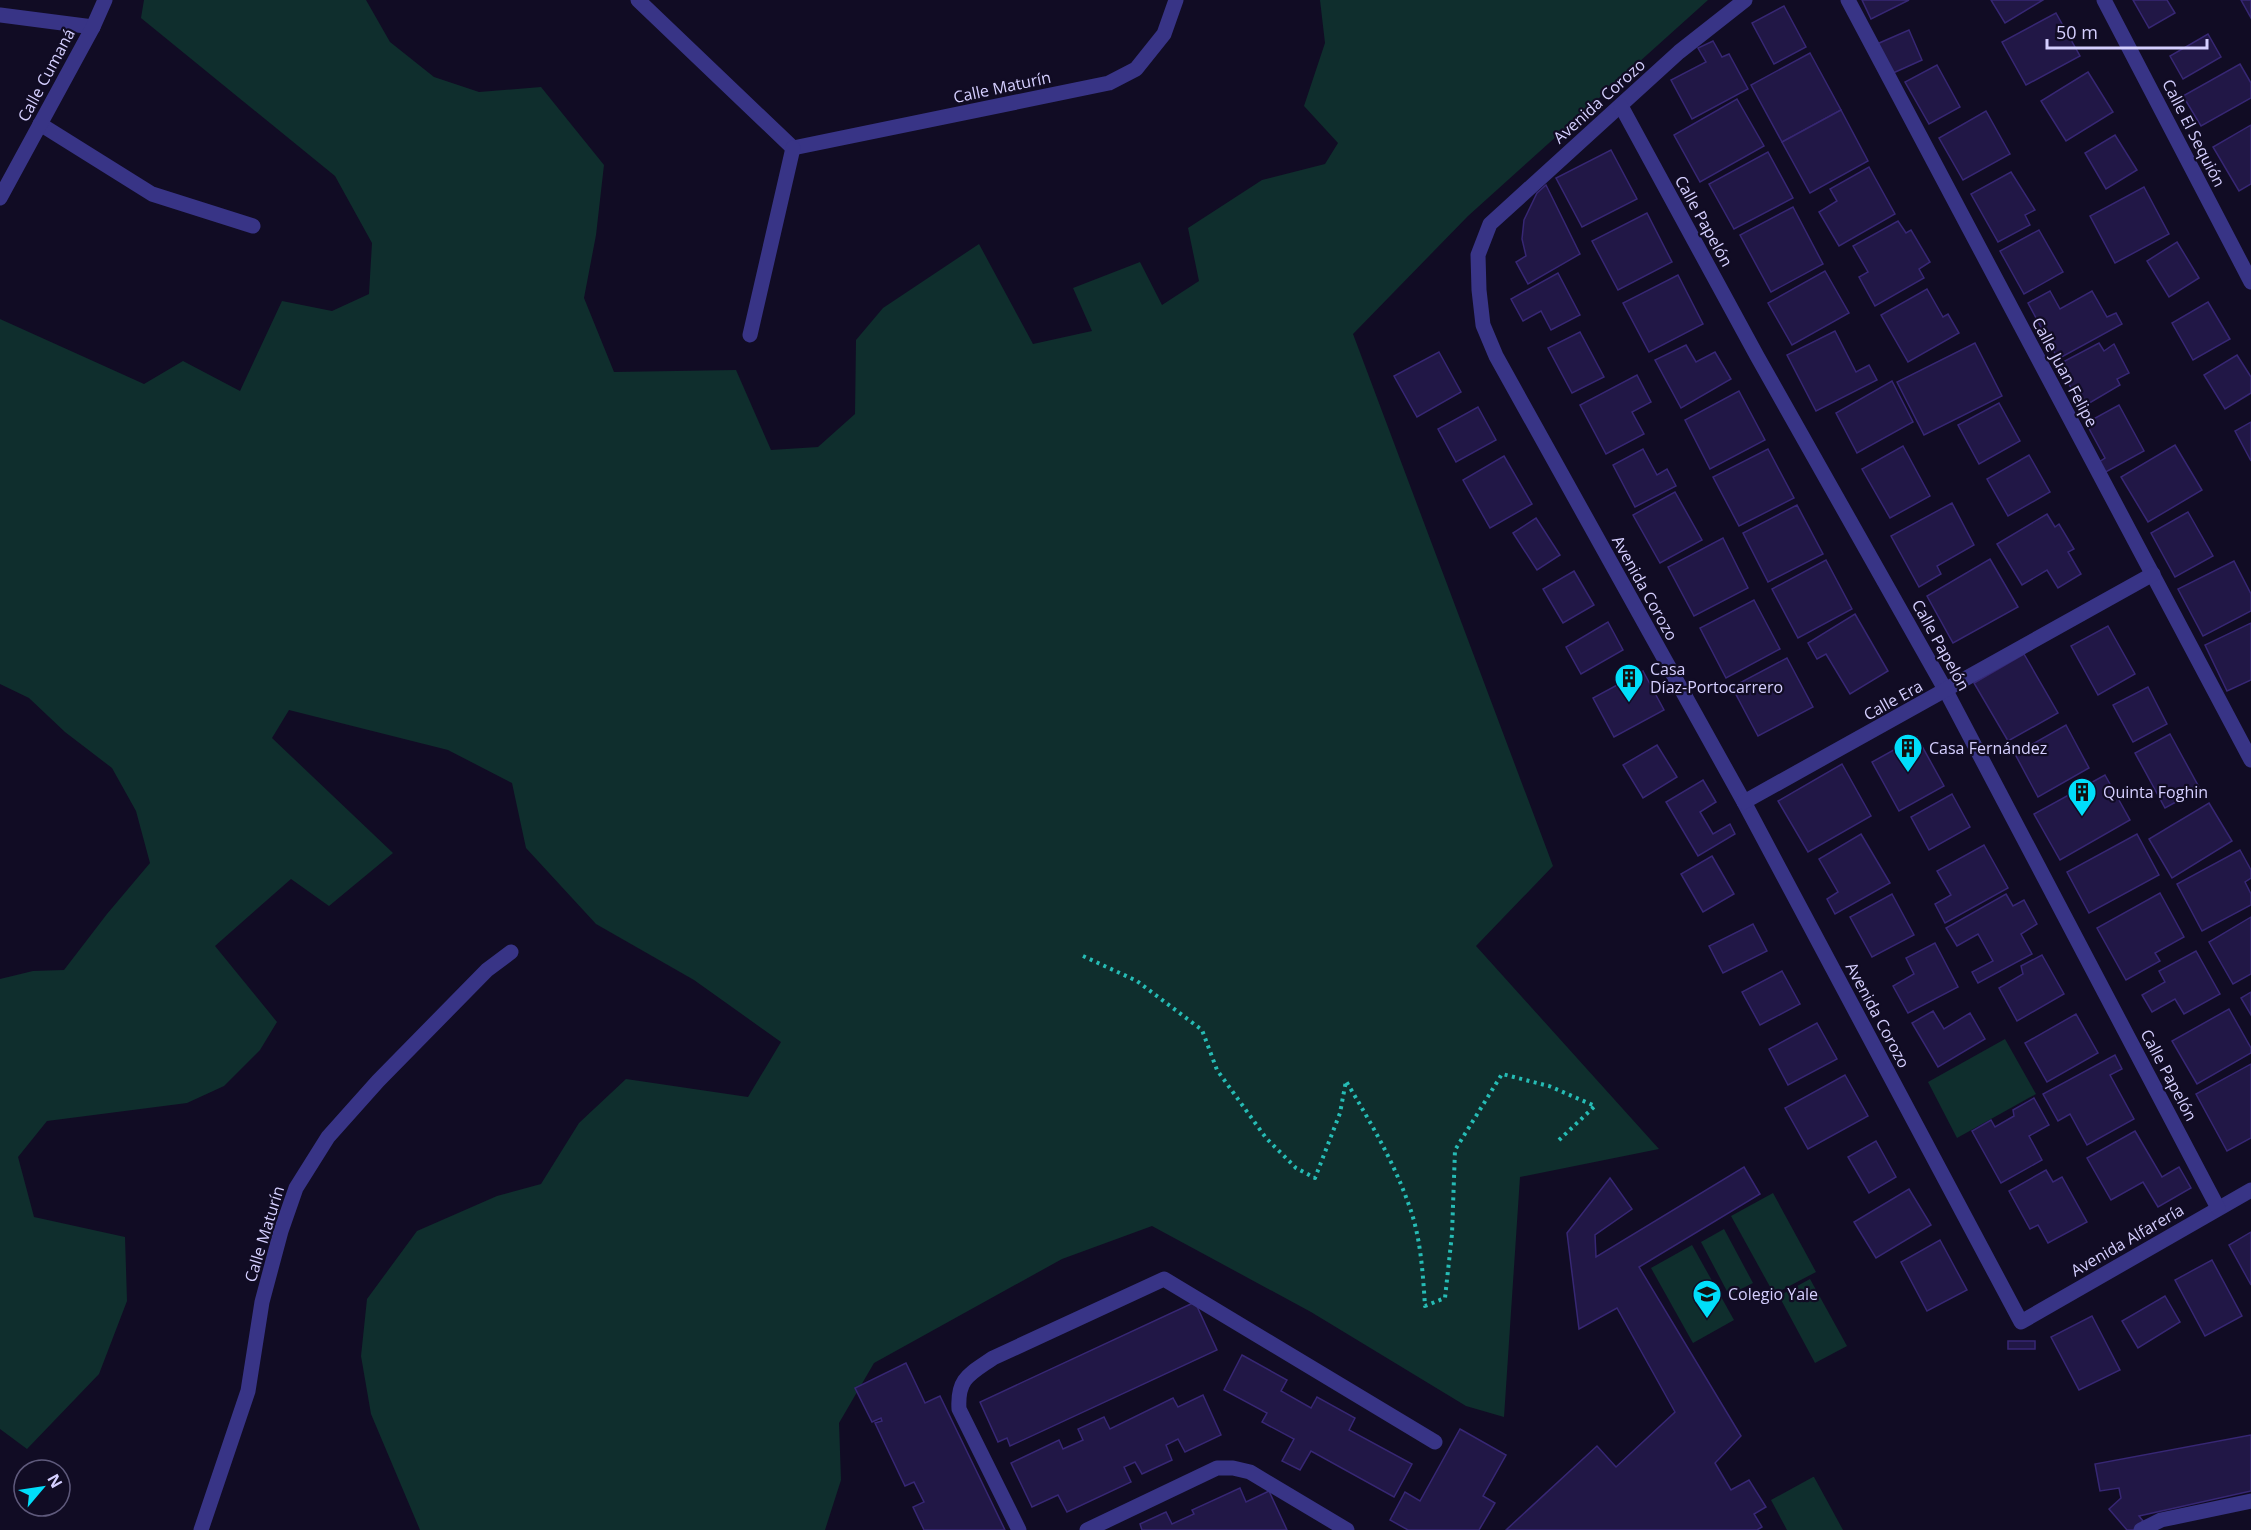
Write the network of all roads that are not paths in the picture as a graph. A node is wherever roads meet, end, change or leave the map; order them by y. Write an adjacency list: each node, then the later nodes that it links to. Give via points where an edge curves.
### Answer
1 (105, 0): 8 (street, Calle Cumaná)
2 (638, 0): 11 (street)
3 (1176, 0): 11 (street, Calle Maturín, via 1164,34 1136,69 1109,83)
4 (1745, 0): 9 (street, Avenida Corozo, via 1679,52)
5 (1848, 0): 16 (street, Calle Juan Felipe)
6 (2104, 0): 14 (street, Calle El Sequión)
7 (0, 15): 8 (street)
8 (93, 27): 10 (street, Calle Cumaná)
9 (1621, 106): 17 (street, Calle Papelón); 19 (street, Avenida Corozo, via 1490,225 1478,255 1484,325 1496,356)
10 (40, 124): 12 (street, Calle Cumaná); 13 (street, via 152,194)
11 (793, 148): 15 (street)
12 (0, 198)
13 (253, 226)
14 (2251, 282)
15 (750, 334)
16 (2153, 574): 17 (street, Calle Era); 18 (street, Calle Juan Felipe)
17 (1946, 691): 19 (street, Calle Era); 22 (street, Calle Papelón)
18 (2251, 760)
19 (1744, 802): 23 (street, Avenida Corozo)
20 (511, 952): 26 (street, Calle Maturín, via 487,970 378,1081 328,1137 296,1188 262,1302 248,1391)
21 (2251, 1190): 22 (street, Avenida Alfarería)
22 (2218, 1208): 23 (street, Avenida Alfarería)
23 (2021, 1322)
24 (1435, 1442): 27 (street, via 1164,1280 993,1358 969,1374 958,1392 958,1409)
25 (2251, 1501): 30 (street, via 2161,1520)
26 (201, 1530)
27 (1019, 1530)
28 (1087, 1530): 29 (street, via 1207,1472 1225,1468 1250,1472)
29 (1347, 1530)
30 (2141, 1530)

